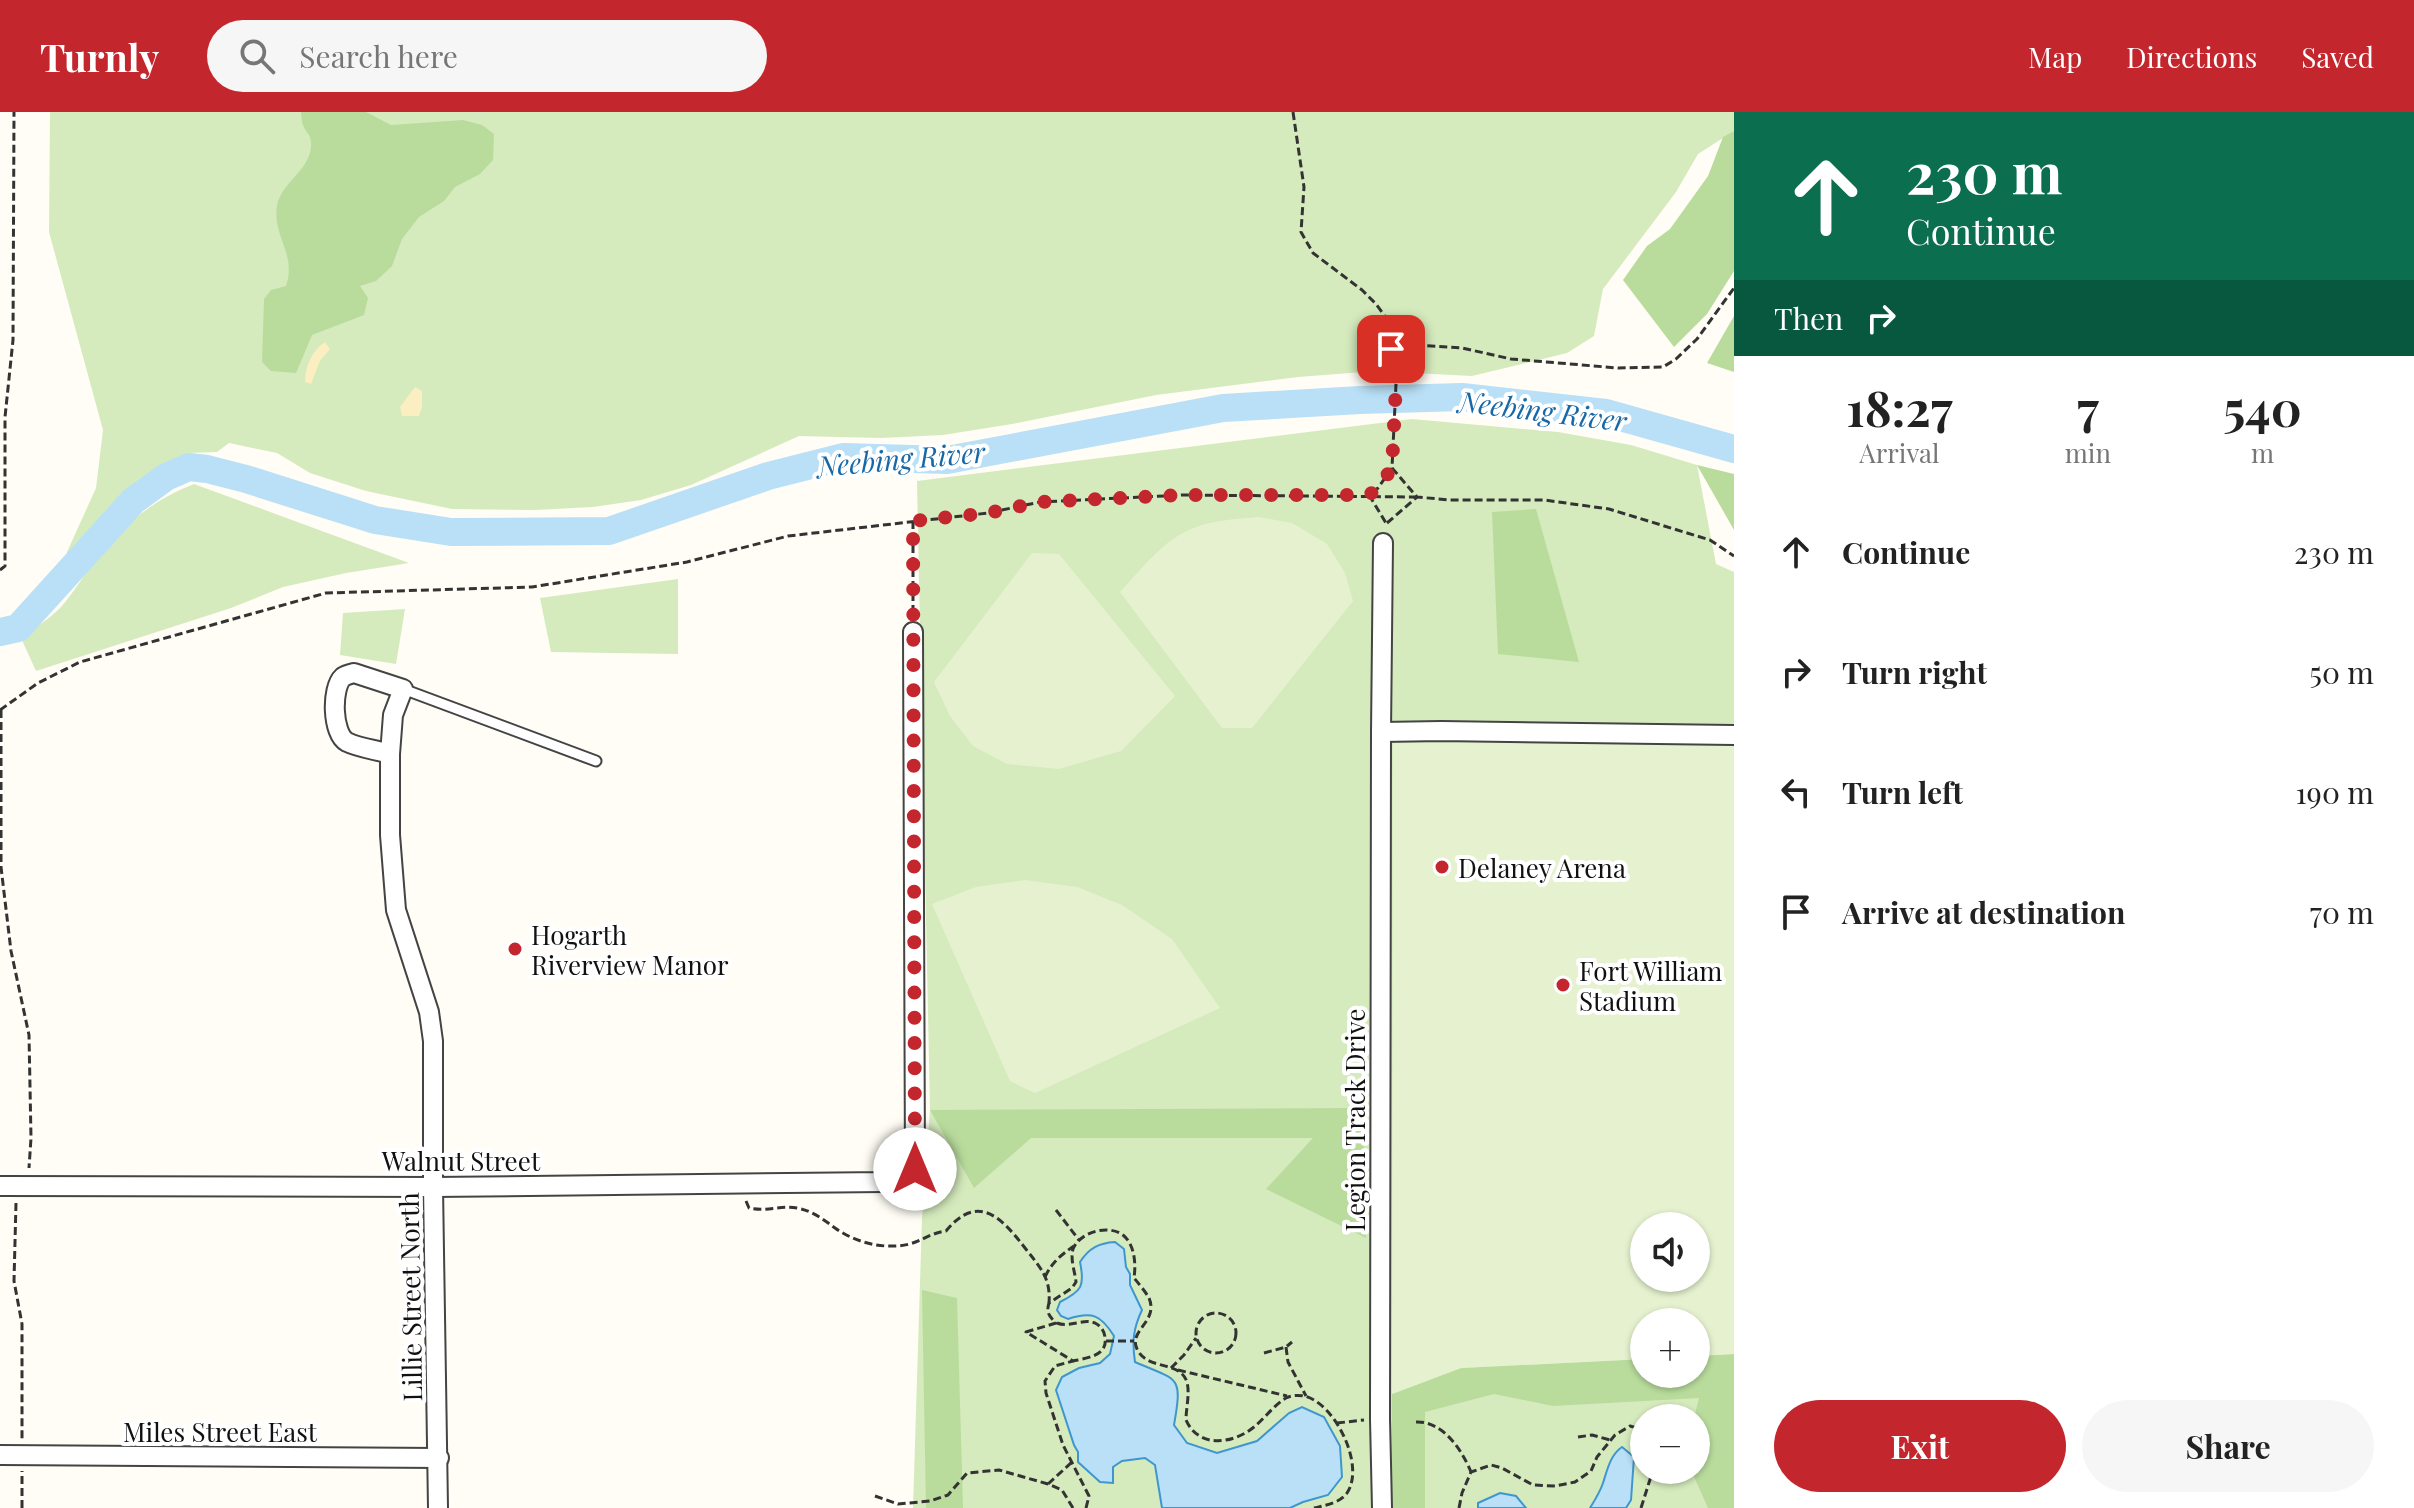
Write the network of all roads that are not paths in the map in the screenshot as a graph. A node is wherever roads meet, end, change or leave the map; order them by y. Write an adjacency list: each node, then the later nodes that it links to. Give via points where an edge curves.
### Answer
1 (1383, 543): 4 (street, Legion Track Drive)
2 (913, 632): 9 (street, Walnut Street, via 915,1169 903,1179 884,1182)
3 (403, 689): 6 (street, Lillie Street North, via 393,715); 6 (street, via 354,673 337,686 334,719 345,742); 7 (lane)
4 (1381, 732): 5 (street); 13 (street, Legion Track Drive)
5 (1734, 735)
6 (390, 754): 9 (street, Lillie Street North, via 396,910 429,1012 433,1041)
7 (596, 761)
8 (8, 1186): 9 (street, Walnut Street)
9 (433, 1187): 11 (street, Lillie Street North)
10 (0, 1455): 11 (street, Miles Street East)
11 (439, 1458): 12 (street, Lillie Street North)
12 (438, 1508)
13 (1382, 1508)

